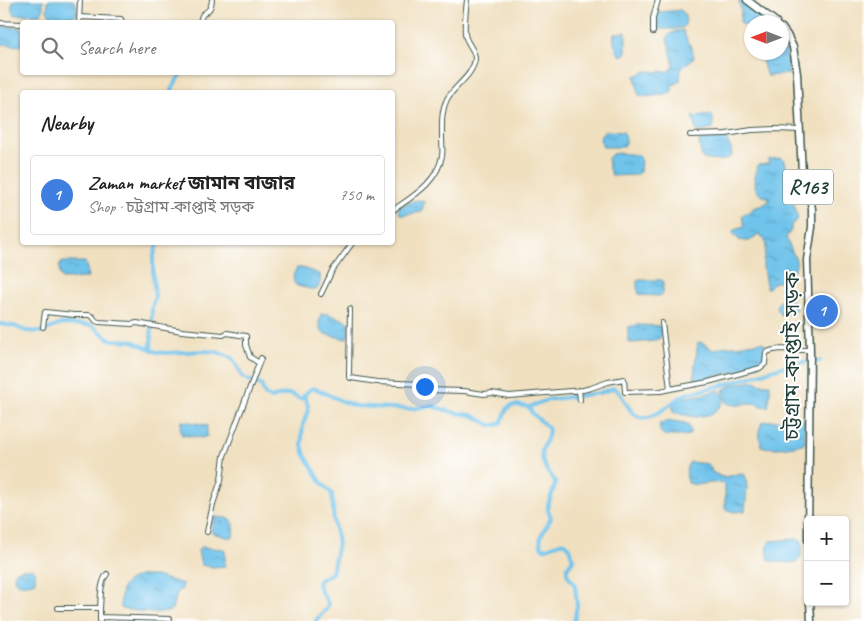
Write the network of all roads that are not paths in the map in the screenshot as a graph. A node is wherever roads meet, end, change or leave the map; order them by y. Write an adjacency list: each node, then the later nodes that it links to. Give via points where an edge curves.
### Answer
1 (80, 0): 7 (street)
2 (212, 0): 9 (street, via 211,7)
3 (467, 0): 16 (street, via 466,38 474,51 474,60 470,73 450,94 445,106 440,163 431,181)
4 (658, 0): 12 (street)
5 (747, 0): 6 (main road)
6 (767, 15)
7 (79, 17): 8 (street)
8 (121, 20)
9 (201, 20)
10 (0, 23): 11 (street)
11 (20, 24)
12 (653, 32)
13 (789, 39): 14 (main road, চট্টগ্রাম-কাপ্তাই সড়ক / R163, via 797,74)
14 (799, 130): 15 (street); 22 (main road, চট্টগ্রাম-কাপ্তাই সড়ক / R163, via 802,173 808,184 812,209 807,260)
15 (690, 135)
16 (395, 209)
17 (351, 245): 18 (street, via 332,271)
18 (321, 294)
19 (350, 309): 24 (street, via 351,378 421,384 426,390 509,396)
20 (662, 323): 23 (street)
21 (43, 328): 27 (street, via 45,312 89,315 99,322 137,323 182,331 246,336 250,357 260,360 224,456)
22 (810, 350): 23 (street, via 770,351 760,368); 26 (main road, চট্টগ্রাম-কাপ্তাই সড়ক / R163)
23 (670, 389): 24 (street, via 625,392 624,378)
24 (579, 390): 25 (street)
25 (580, 400)
26 (808, 516)
27 (207, 532)
28 (107, 574): 31 (street)
29 (810, 606): 34 (main road)
30 (58, 608): 31 (street)
31 (100, 608): 32 (street)
32 (100, 619): 33 (street)
33 (170, 619)
34 (811, 621)

